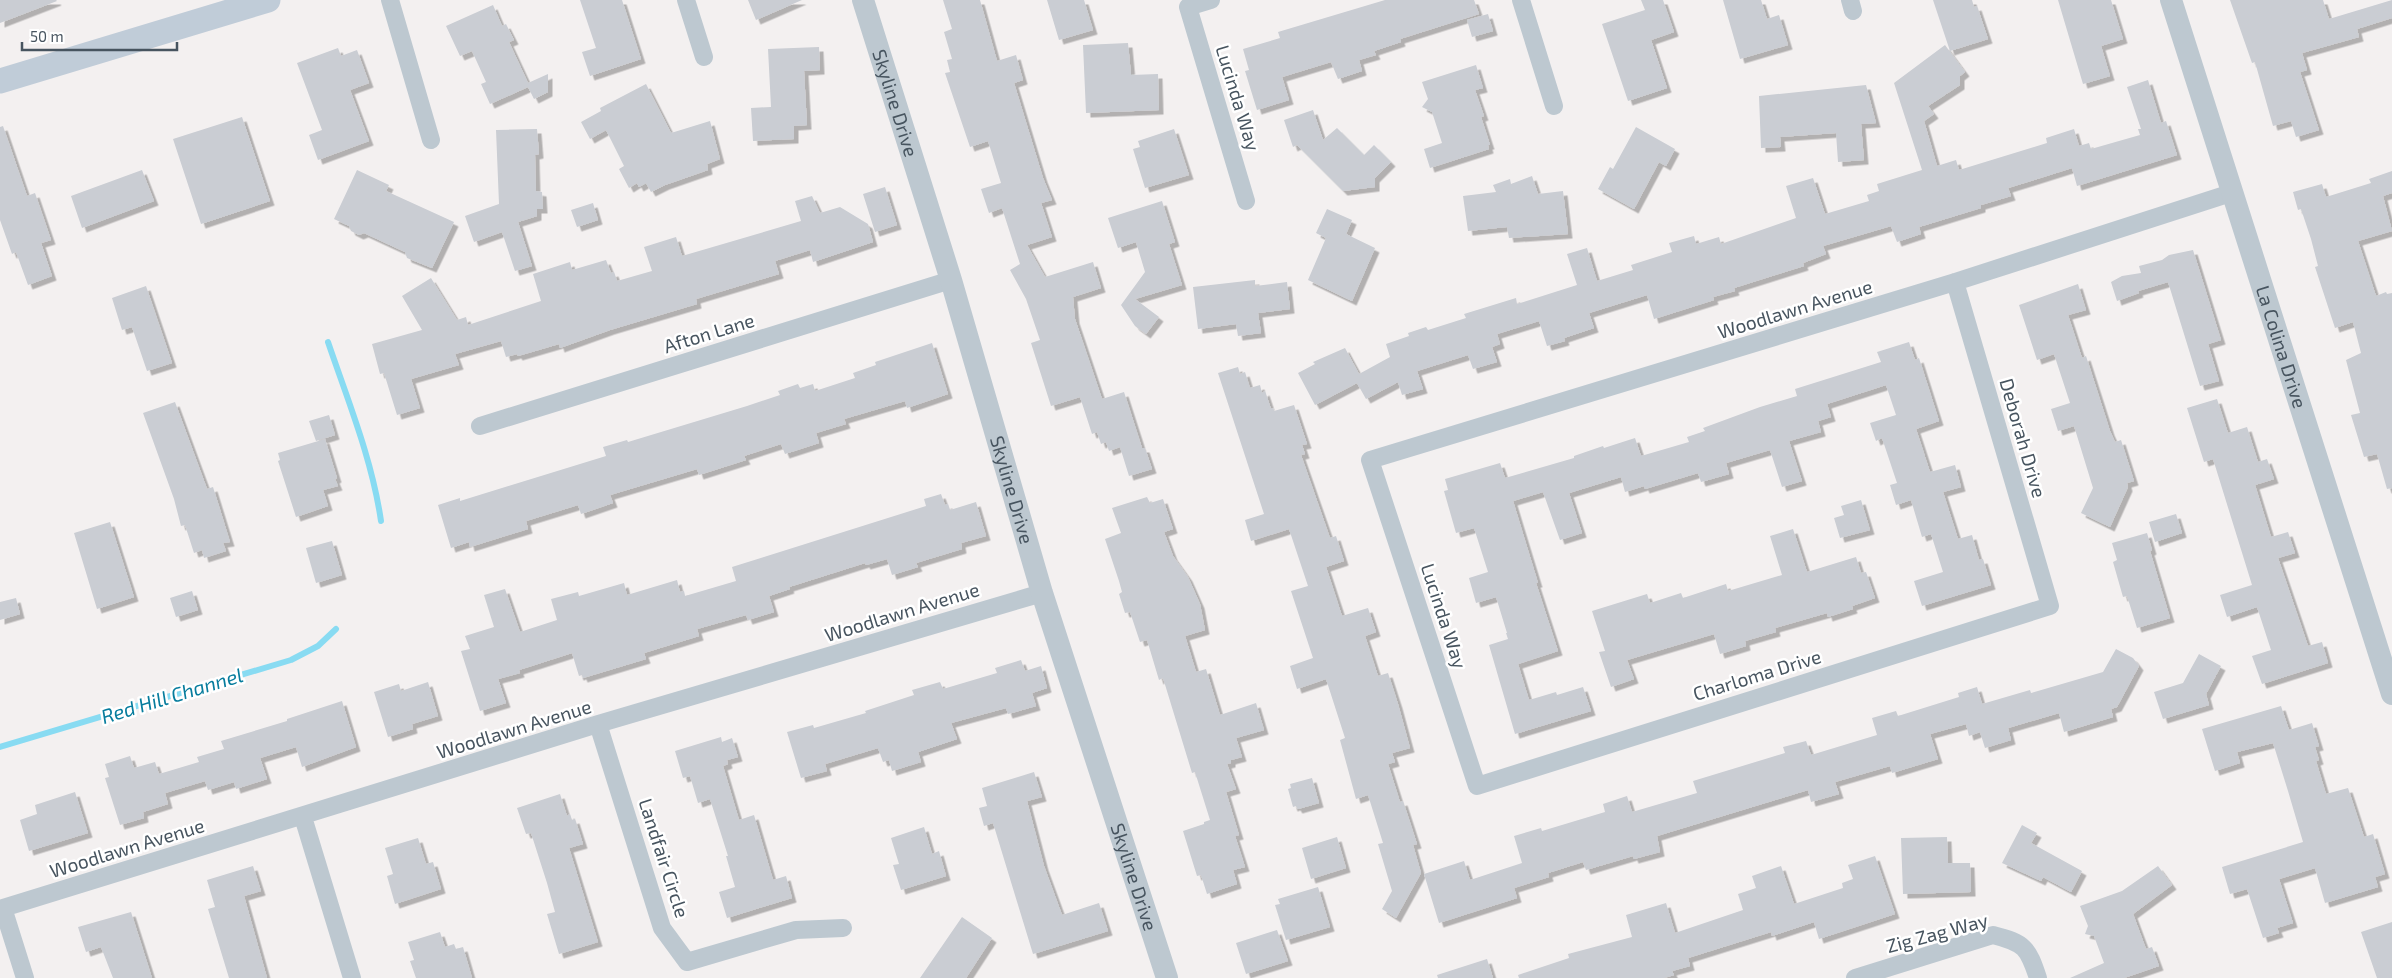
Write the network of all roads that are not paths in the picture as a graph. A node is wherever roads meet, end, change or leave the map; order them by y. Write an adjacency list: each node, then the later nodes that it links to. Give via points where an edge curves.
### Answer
1 (268, 0): 9 (main road)
2 (390, 0): 11 (street)
3 (686, 0): 8 (street)
4 (863, 0): 14 (street, Skyline Drive)
5 (1211, 0): 13 (street, Lucinda Way, via 1188,7)
6 (1521, 0): 10 (street)
7 (2171, 0): 12 (street, La Colina Drive)
8 (704, 57)
9 (0, 81)
10 (1554, 106)
11 (431, 140)
12 (2231, 193): 15 (street, Woodlawn Avenue); 20 (street, La Colina Drive)
13 (1246, 201)
14 (951, 280): 16 (street, Afton Lane); 18 (street, Skyline Drive)
15 (1955, 282): 17 (street, Woodlawn Avenue); 19 (street, Deborah Drive)
16 (480, 426)
17 (1370, 460): 22 (street, Lucinda Way)
18 (1042, 593): 21 (street, Woodlawn Avenue); 28 (street, Skyline Drive)
19 (2050, 606): 22 (street, Charloma Drive)
20 (2392, 694)
21 (598, 724): 23 (street, Woodlawn Avenue); 25 (street, Landfair Circle, via 662,928 687,962 796,930)
22 (1477, 786)
23 (303, 817): 24 (street, Woodlawn Avenue); 27 (street)
24 (2, 908): 26 (street)
25 (843, 928)
26 (25, 978)
27 (352, 978)
28 (1167, 978)
29 (1855, 978): 30 (street, Zig Zag Way, via 1994,935 2013,940 2030,953)
30 (2038, 978)

